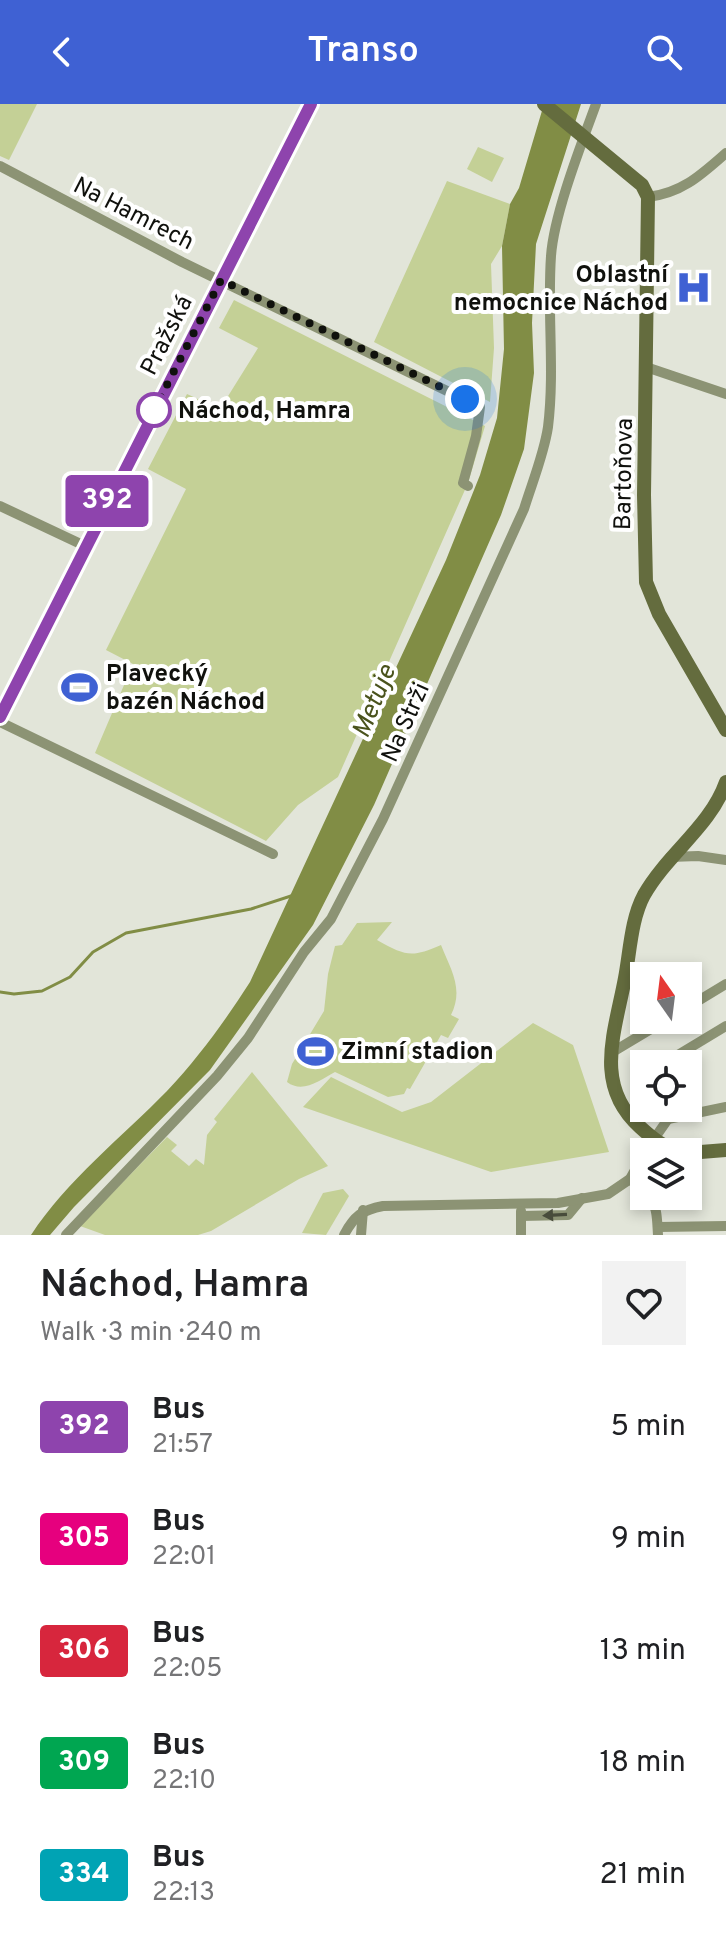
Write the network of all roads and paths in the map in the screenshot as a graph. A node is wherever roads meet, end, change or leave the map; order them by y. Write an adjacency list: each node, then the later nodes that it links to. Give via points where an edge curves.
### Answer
1 (311, 104): 8 (main road, Pražská)
2 (544, 104): 4 (street)
3 (596, 104): 4 (street, Na Strži)
4 (582, 135): 7 (street, via 642,185); 39 (street, Na Strži, via 551,254 551,390 547,430 530,489 383,819 331,919 248,1038)
5 (726, 153): 7 (street, via 669,194)
6 (0, 166): 8 (street, Na Hamrech)
7 (648, 197): 9 (street, Bartoňova)
8 (221, 280): 11 (street, Na Hamrech, via 480,407 463,483); 13 (main road, Pražská)
9 (646, 367): 10 (street); 15 (street, Bartoňova, via 648,588)
10 (726, 394)
11 (468, 486)
12 (0, 506): 13 (street)
13 (85, 546): 14 (main road, Pražská)
14 (0, 719): 17 (street)
15 (726, 730)
16 (726, 782): 18 (street, via 713,812)
17 (273, 854)
18 (670, 857): 19 (street); 25 (street, via 639,906)
19 (726, 860)
20 (726, 984): 21 (street)
21 (702, 999)
22 (726, 1026): 24 (street)
23 (643, 1034): 25 (street)
24 (686, 1050)
25 (611, 1053): 28 (street, via 615,1094)
26 (726, 1107): 27 (street)
27 (702, 1110)
28 (642, 1138)
29 (726, 1150): 30 (street)
30 (702, 1152)
31 (630, 1179): 32 (street, via 608,1194)
32 (582, 1198): 33 (street); 36 (street, one-way to 36, via 568,1215)
33 (521, 1201): 34 (street); 36 (street)
34 (363, 1210): 40 (street); 41 (street)
35 (655, 1210): 38 (street)
36 (521, 1216): 42 (street)
37 (726, 1226): 38 (street)
38 (658, 1231)
39 (66, 1235)
40 (344, 1235)
41 (361, 1235)
42 (521, 1235)

